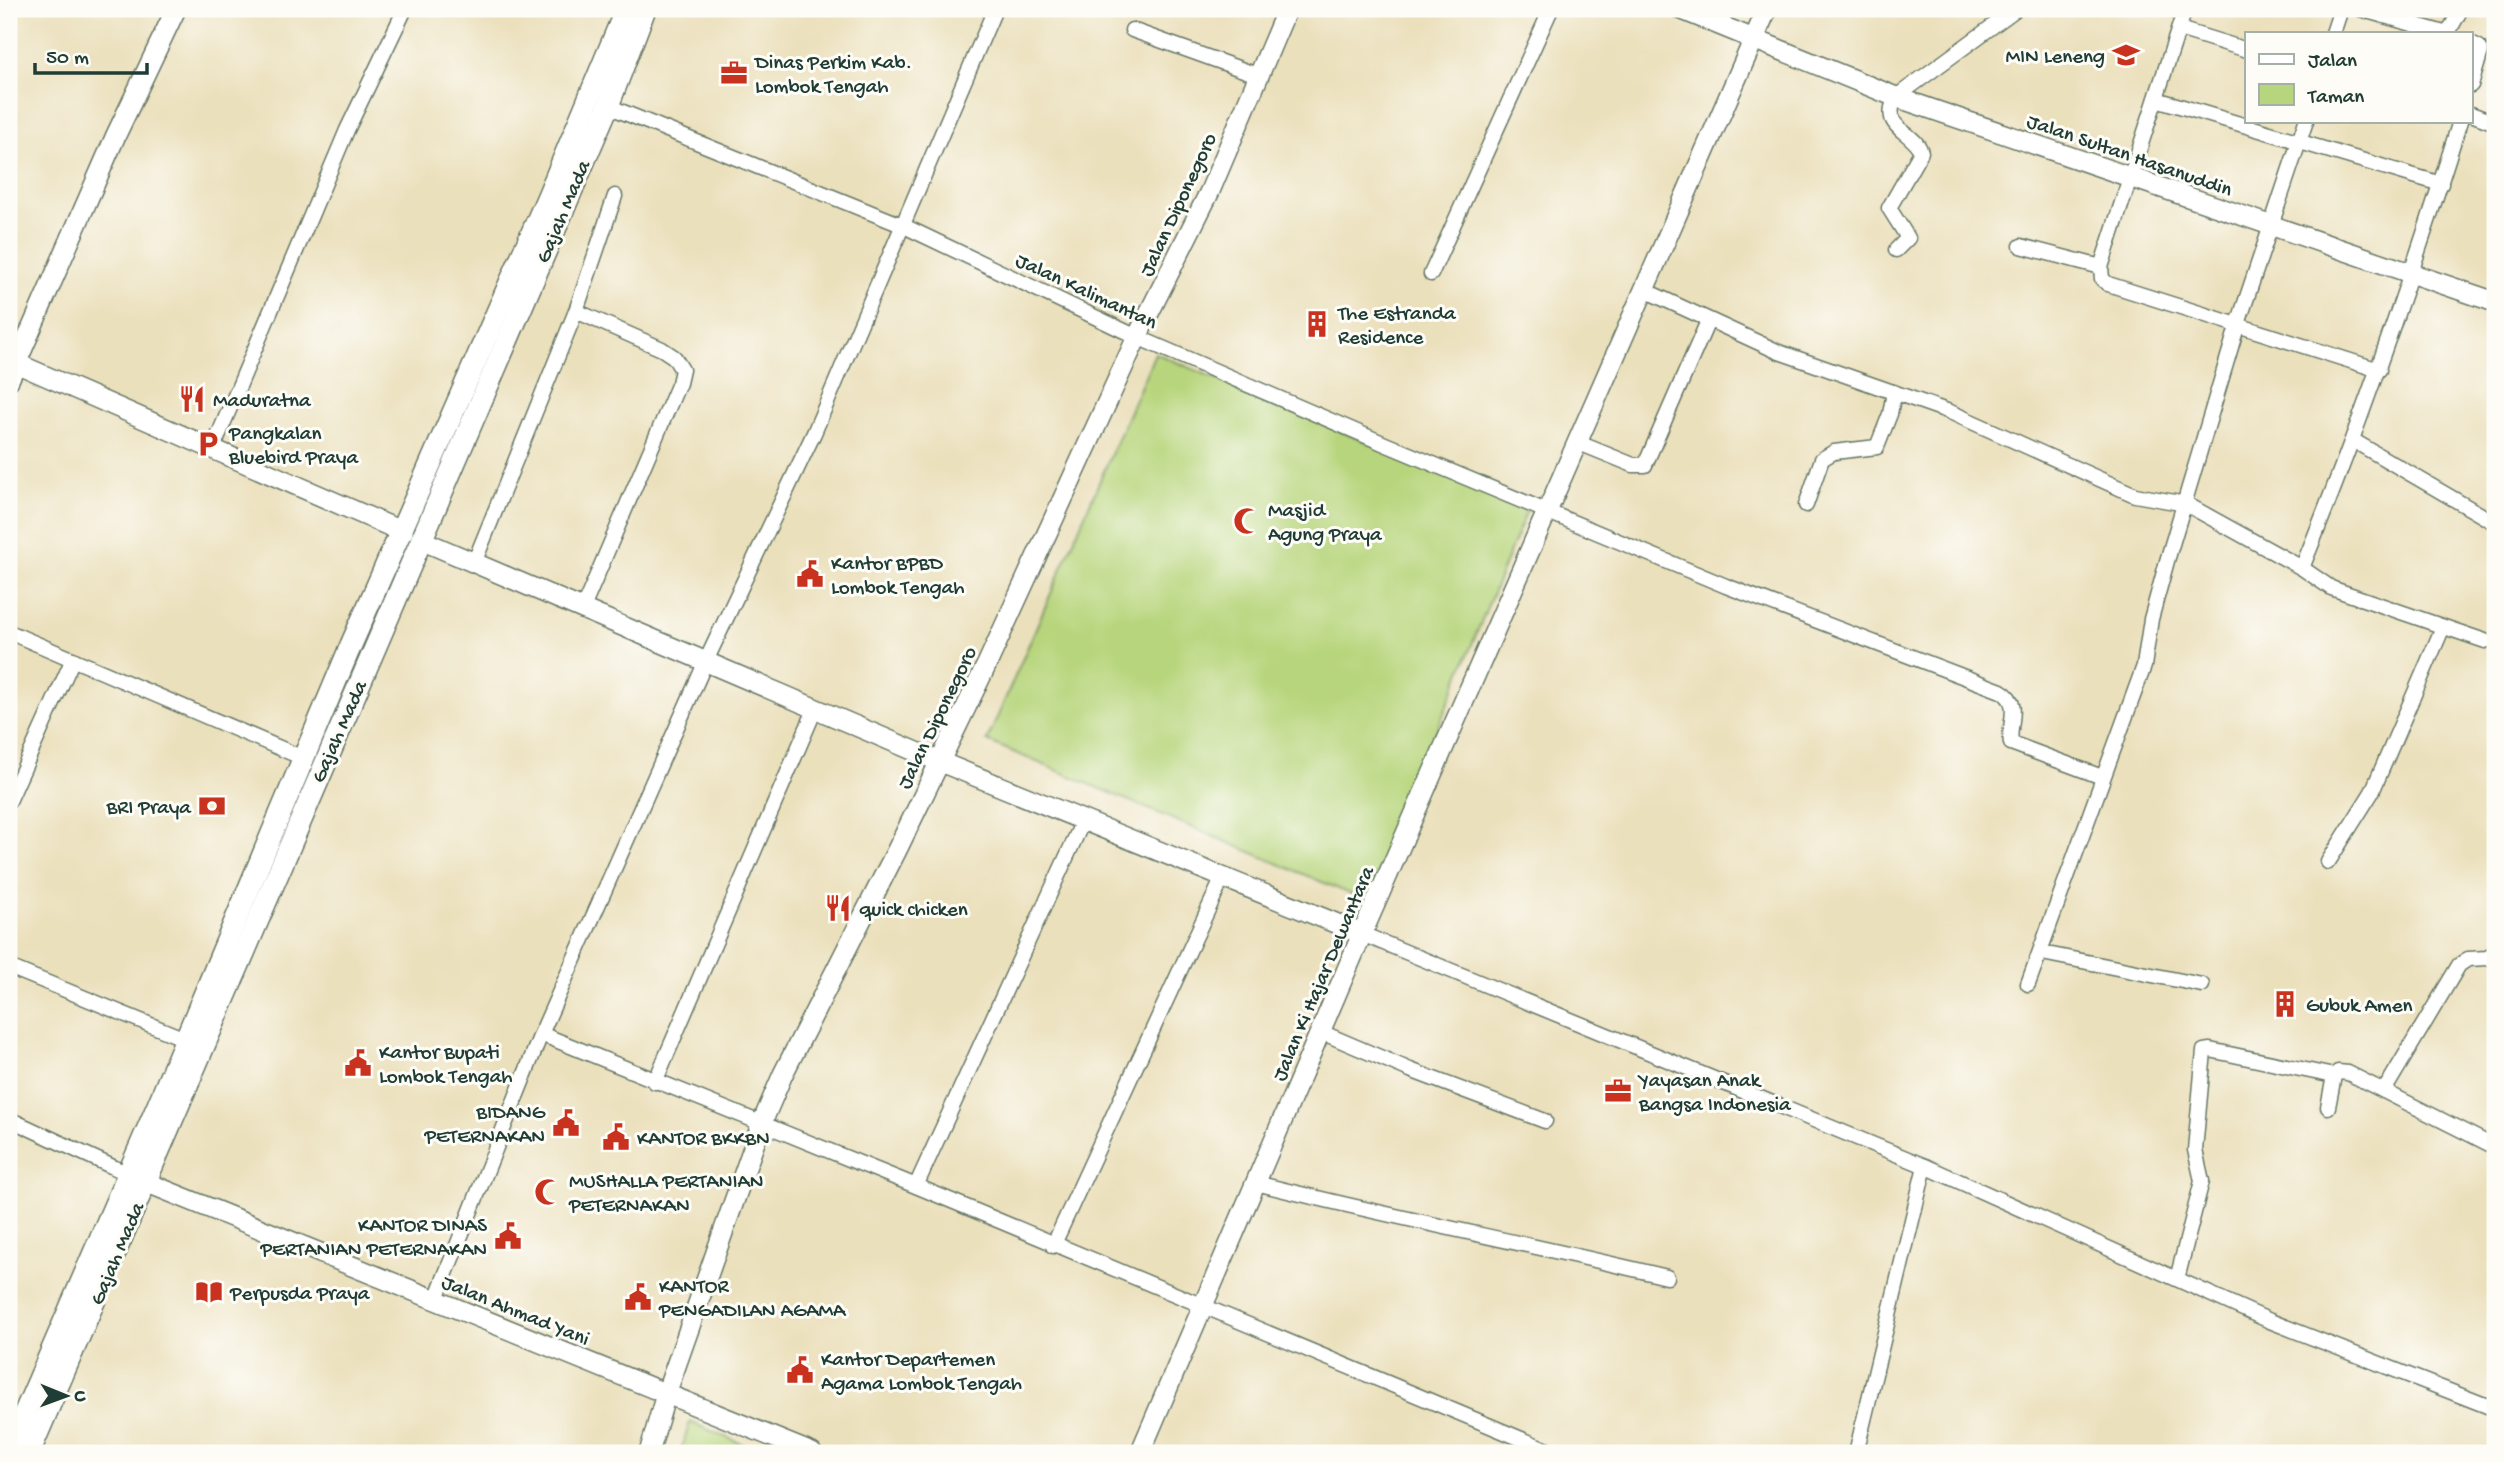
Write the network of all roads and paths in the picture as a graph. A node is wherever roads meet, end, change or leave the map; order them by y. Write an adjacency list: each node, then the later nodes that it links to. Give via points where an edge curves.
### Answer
1 (176, 9): 50 (street)
2 (405, 9): 55 (street, via 347,130)
3 (626, 9): 40 (main road, Gajah Mada)
4 (645, 9): 27 (main road, Gajah Mada)
5 (995, 9): 37 (street)
6 (1287, 9): 23 (street, Jalan Diponegoro)
7 (1551, 9): 43 (street)
8 (1680, 9): 20 (street, Jalan Sultan Hasanuddin)
9 (1767, 9): 20 (street, Jalan Ki Hajar Dewantara)
10 (2016, 9): 25 (street)
11 (2185, 9): 15 (street)
12 (2341, 9): 17 (street)
13 (2360, 9): 18 (street)
14 (2461, 9): 19 (street)
15 (2179, 29): 22 (street); 26 (street)
16 (1132, 30): 23 (street)
17 (2333, 32)
18 (2442, 32)
19 (2447, 32)
20 (1754, 39): 25 (street, Jalan Sultan Hasanuddin); 44 (street, Jalan Ki Hajar Dewantara)
21 (2472, 44): 24 (street, via 2480,51)
22 (2245, 50)
23 (1260, 76): 49 (street, Jalan Diponegoro, via 1204,204)
24 (2472, 81)
25 (1896, 97): 33 (street, Jalan Sultan Hasanuddin); 39 (street, via 1891,109 1896,126 1921,152 1889,208 1908,238)
26 (2156, 99): 32 (street); 33 (street)
27 (608, 106): 37 (street, Jalan Kalimantan); 40 (main road, Gajah Mada)
28 (2472, 114): 31 (street)
29 (2306, 122): 32 (street)
30 (2460, 122): 34 (street)
31 (2495, 123)
32 (2300, 141): 34 (street); 36 (street)
33 (2130, 176): 36 (street, Jalan Sultan Hasanuddin); 41 (street)
34 (2441, 184): 42 (street)
35 (615, 196): 46 (street)
36 (2270, 224): 42 (street, Jalan Sultan Hasanuddin); 48 (street)
37 (904, 226): 49 (street, Jalan Kalimantan); 68 (street, via 814,433)
38 (2021, 246): 41 (street)
39 (1896, 250)
40 (528, 267): 60 (main road, Gajah Mada)
41 (2101, 267): 48 (street, via 2102,279 2108,284)
42 (2413, 273): 45 (street, Jalan Sultan Hasanuddin); 51 (street)
43 (1431, 274)
44 (1642, 289): 47 (street); 54 (street, Jalan Ki Hajar Dewantara)
45 (2495, 302)
46 (576, 311): 61 (street); 63 (street, via 662,349 682,370)
47 (1708, 321): 52 (street, via 1807,363); 54 (street, via 1645,465 1633,466)
48 (2237, 327): 51 (street); 56 (street)
49 (1137, 337): 58 (street, Jalan Kalimantan); 71 (street, Jalan Diponegoro, via 988,663)
50 (11, 367): 55 (street)
51 (2379, 370): 53 (street)
52 (1894, 392): 56 (street, via 1950,412 2135,495); 57 (street, via 1877,447 1834,452 1822,458)
53 (2354, 441): 59 (street); 62 (street)
54 (1579, 443): 58 (street, Jalan Ki Hajar Dewantara)
55 (213, 447): 60 (street)
56 (2186, 504): 62 (street); 72 (street, via 2151,619 2144,666)
57 (1806, 505)
58 (1549, 512): 72 (street, Jalan Kalimantan, via 1726,586 2001,691 2014,706 2011,743); 78 (street, Jalan Ki Hajar Dewantara)
59 (2495, 523)
60 (412, 536): 61 (street); 70 (main road, Gajah Mada); 77 (main road, Gajah Mada)
61 (474, 563): 63 (street)
62 (2302, 568): 64 (street, via 2352,597)
63 (583, 608): 68 (street)
64 (2443, 627): 66 (street); 75 (street, via 2372,792)
65 (9, 632): 67 (street)
66 (2485, 641)
67 (73, 659): 70 (street); 73 (street)
68 (706, 662): 69 (street); 85 (street)
69 (816, 707): 71 (street); 88 (street)
70 (303, 758): 77 (main road, Gajah Mada)
71 (938, 761): 74 (street); 93 (street, Jalan Diponegoro)
72 (2102, 777): 80 (street)
73 (9, 801)
74 (1083, 821): 76 (street); 98 (street)
75 (2328, 862)
76 (1223, 877): 78 (street); 99 (street)
77 (252, 906): 86 (main road, Gajah Mada); 96 (main road, Gajah Mada, via 179,1109)
78 (1362, 934): 84 (street, Jalan Ki Hajar Dewantara); 95 (street)
79 (2495, 951): 89 (street, via 2487,958 2468,959 2459,965)
80 (2042, 953): 82 (street); 83 (street)
81 (9, 967): 86 (street)
82 (2028, 984)
83 (2202, 985)
84 (1321, 1032): 92 (street); 97 (street, Jalan Ki Hajar Dewantara)
85 (541, 1034): 88 (street); 102 (street)
86 (185, 1039): 96 (main road, Gajah Mada)
87 (2333, 1076): 89 (street, via 2348,1073); 90 (street); 101 (street, via 2204,1051 2195,1150 2202,1175)
88 (655, 1082): 93 (street)
89 (2384, 1091): 94 (street)
90 (2328, 1107)
91 (9, 1119): 96 (street)
92 (1545, 1121)
93 (761, 1125): 98 (street); 104 (street, Jalan Diponegoro)
94 (2495, 1147)
95 (1925, 1166): 101 (street); 112 (street)
96 (136, 1178): 102 (street, Jalan Ahmad Yani); 106 (main road, Gajah Mada); 107 (main road, Gajah Mada)
97 (1256, 1184): 100 (street); 103 (street, Jalan Ki Hajar Dewantara)
98 (916, 1186): 99 (street)
99 (1053, 1245): 103 (street)
100 (1667, 1277)
101 (2177, 1279): 105 (street, via 2270,1321)
102 (435, 1301): 104 (street, Jalan Ahmad Yani)
103 (1202, 1306): 110 (street, Jalan Ki Hajar Dewantara); 111 (street)
104 (666, 1394): 108 (street, Jalan Diponegoro); 109 (street, Jalan Ahmad Yani)
105 (2495, 1409)
106 (9, 1449)
107 (29, 1453)
108 (649, 1453)
109 (812, 1453)
110 (1140, 1453)
111 (1555, 1453)
112 (1856, 1453)

